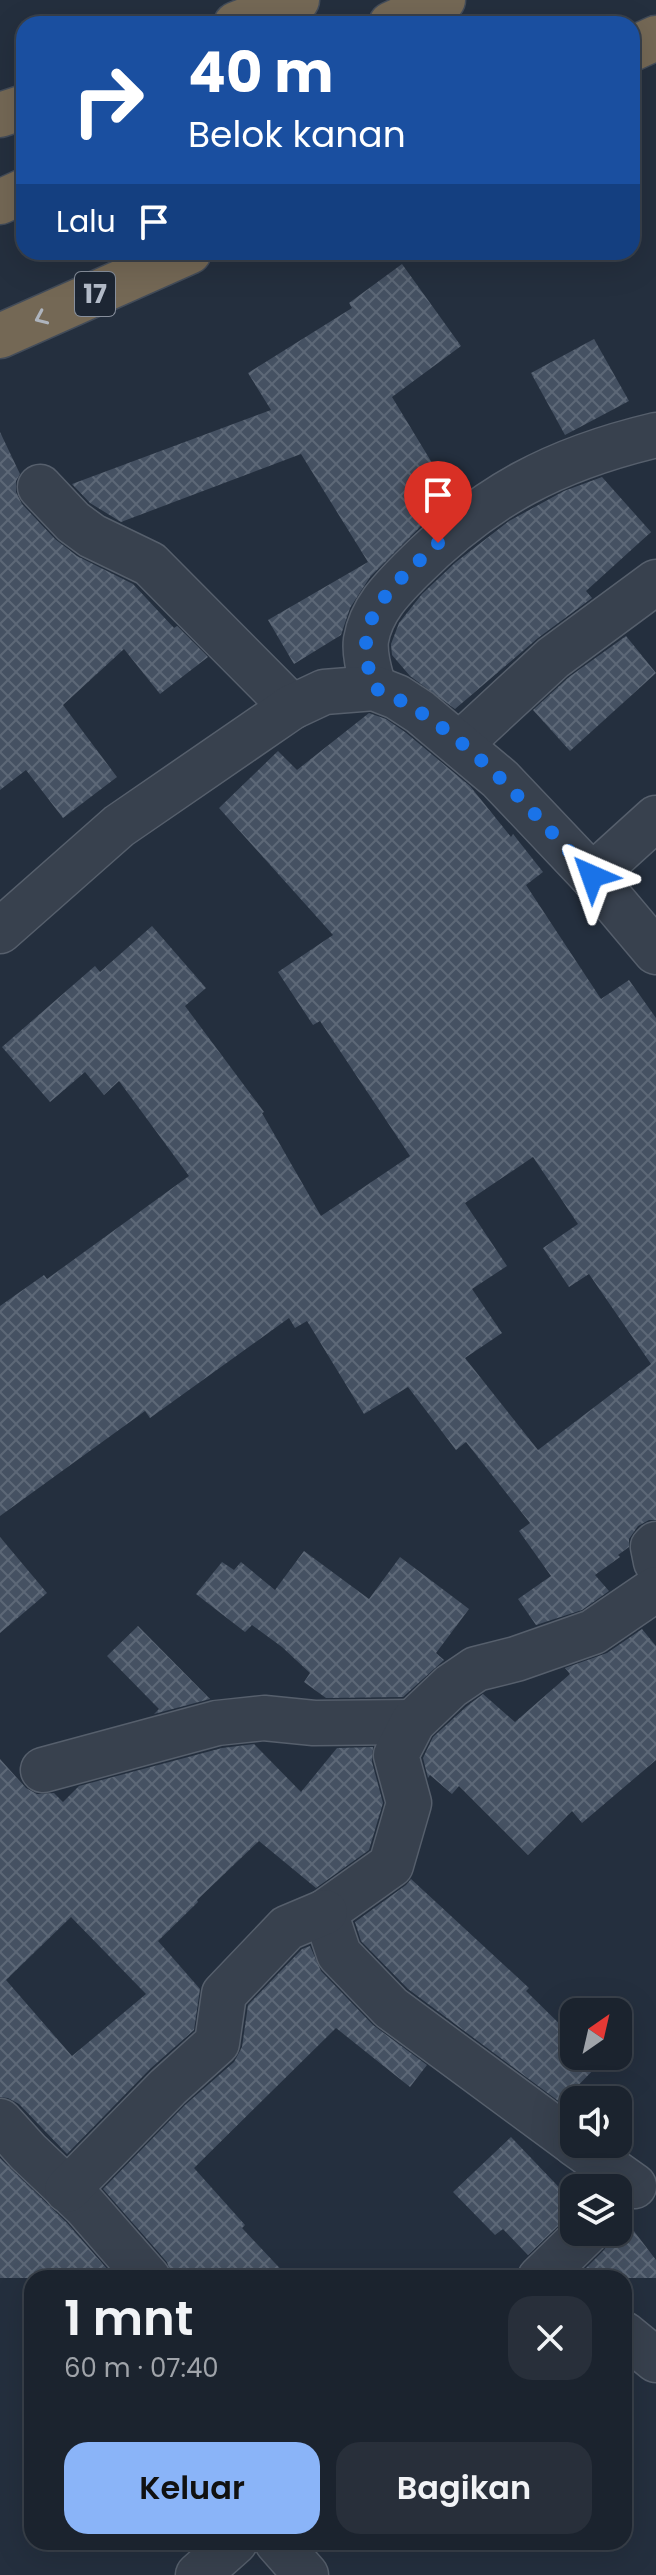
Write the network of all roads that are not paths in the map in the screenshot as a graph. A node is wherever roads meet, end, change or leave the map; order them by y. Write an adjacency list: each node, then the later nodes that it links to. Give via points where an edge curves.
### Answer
1 (297, 0): 3 (highway)
2 (443, 0): 4 (highway)
3 (256, 16)
4 (408, 16)
5 (171, 260): 6 (highway, 17, one-way to 6)
6 (0, 336)
7 (656, 435): 10 (street, via 563,463 490,502 438,543 386,595 372,618 366,643)
8 (40, 487): 11 (street, via 92,536 150,564)
9 (656, 582): 12 (street, via 553,658)
10 (374, 688): 11 (street, via 324,692); 12 (street, via 397,697)
11 (292, 707): 15 (street, via 119,826)
12 (460, 744): 14 (street)
13 (656, 818): 14 (street)
14 (592, 876): 16 (street)
15 (0, 931)
16 (656, 952)
17 (656, 1544): 18 (street)
18 (656, 1562)
19 (656, 1589): 20 (street, via 593,1632 476,1669)
20 (413, 1722): 21 (street, via 264,1718 217,1723); 22 (street, via 396,1755 409,1803 391,1865)
21 (43, 1770)
22 (325, 1912): 24 (street, via 339,1954 391,2008); 27 (street, via 287,1928 224,1994 217,2043)
23 (0, 2121): 27 (street)
24 (560, 2133)
25 (595, 2158): 26 (street)
26 (636, 2186)
27 (67, 2190): 29 (street)
28 (573, 2246): 30 (street)
29 (141, 2270)
30 (548, 2270)
31 (632, 2340): 32 (street)
32 (656, 2360)
33 (226, 2550): 35 (street)
34 (284, 2550): 36 (street)
35 (198, 2575)
36 (306, 2575)

